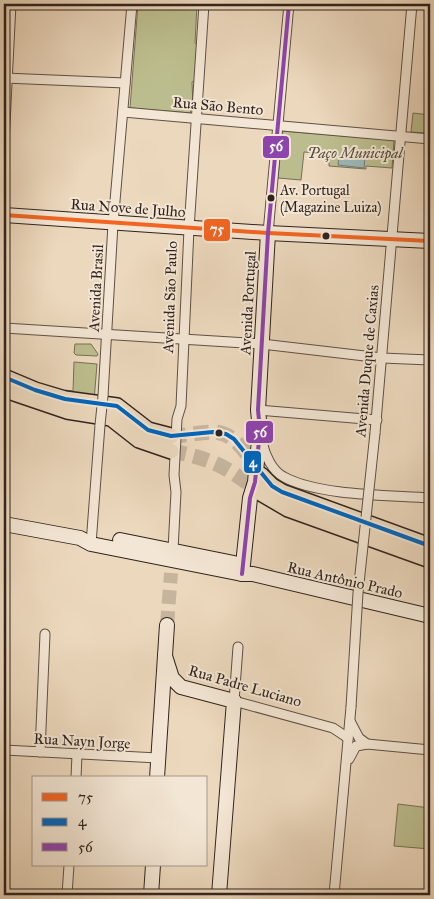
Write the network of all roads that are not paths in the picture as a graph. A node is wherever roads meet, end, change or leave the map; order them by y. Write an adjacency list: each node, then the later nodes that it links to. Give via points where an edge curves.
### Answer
1 (11, 4): 6 (street)
2 (132, 4): 7 (street, Avenida Brasil)
3 (204, 4): 9 (street, Avenida São Paulo)
4 (289, 4): 10 (street, Avenida Portugal)
5 (412, 4): 11 (street, Avenida Duque de Caxias)
6 (6, 78): 7 (street); 13 (street)
7 (125, 83): 8 (street, Avenida Brasil)
8 (123, 112): 9 (street, Rua São Bento); 15 (street, Avenida Brasil)
9 (197, 118): 10 (street, Rua São Bento); 16 (street, Avenida São Paulo)
10 (279, 125): 11 (street, Rua São Bento); 17 (street, Avenida Portugal)
11 (401, 136): 12 (street, Rua São Bento); 18 (street, Avenida Duque de Caxias)
12 (430, 139)
13 (4, 143)
14 (4, 215): 15 (street, Rua Nove de Julho)
15 (113, 224): 16 (street, Rua Nove de Julho); 21 (street, Avenida Brasil)
16 (189, 229): 17 (street, Rua Nove de Julho); 22 (street, Avenida São Paulo)
17 (268, 234): 18 (street, Rua Nove de Julho); 23 (street, Avenida Portugal)
18 (390, 240): 19 (street, Rua Nove de Julho); 24 (street, Avenida Duque de Caxias)
19 (430, 241)
20 (4, 328): 21 (street)
21 (108, 336): 22 (street); 35 (street, Avenida Brasil, bridge)
22 (185, 340): 23 (street); 38 (street, Avenida São Paulo, via 181,412 177,419)
23 (262, 344): 24 (street); 28 (street, Avenida Portugal)
24 (382, 358): 25 (street); 29 (street, Avenida Duque de Caxias)
25 (430, 360)
26 (4, 377): 27 (main road, via 65,399 117,406 171,443 139,440 111,418 67,411)
27 (4, 389)
28 (258, 410): 29 (street); 30 (street, Avenida Portugal)
29 (377, 420): 48 (street, Avenida Duque de Caxias, bridge, via 358,593)
30 (260, 430): 33 (street, via 264,451 273,468 284,477 323,488); 39 (street, Avenida Portugal, via 255,482 250,498)
31 (261, 475): 36 (main road, via 282,492)
32 (259, 492): 37 (main road, via 288,509)
33 (430, 498)
34 (4, 524): 35 (street, Rua Antônio Prado)
35 (87, 539): 38 (street, Rua Antônio Prado)
36 (430, 546)
37 (430, 560)
38 (172, 561): 39 (street, Rua Antônio Prado)
39 (246, 571): 40 (street, Rua Antônio Prado)
40 (430, 616)
41 (166, 625): 44 (street)
42 (45, 634): 54 (street)
43 (238, 647): 47 (street)
44 (165, 656): 45 (street, Rua Padre Luciano, via 172,678); 46 (street)
45 (181, 687): 46 (street, via 169,687); 47 (street, Rua Padre Luciano)
46 (163, 692): 56 (street)
47 (234, 701): 49 (street, Rua Padre Luciano); 64 (street)
48 (350, 721): 49 (street); 50 (street, Avenida Duque de Caxias); 51 (street, via 359,738)
49 (333, 728): 50 (street, Rua Padre Luciano)
50 (348, 738): 57 (street, Avenida Duque de Caxias)
51 (367, 744): 53 (street); 57 (street, via 356,746)
52 (4, 750): 54 (street, Rua Nayn Jorge)
53 (430, 750)
54 (40, 752): 55 (street, Rua Nayn Jorge)
55 (77, 754): 56 (street, Rua Nayn Jorge); 58 (street)
56 (158, 758): 59 (street)
57 (347, 767): 65 (street, Avenida Duque de Caxias)
58 (76, 776)
59 (157, 776)
60 (69, 866): 62 (street)
61 (152, 866): 63 (street)
62 (67, 895)
63 (151, 895)
64 (219, 895)
65 (334, 895)

